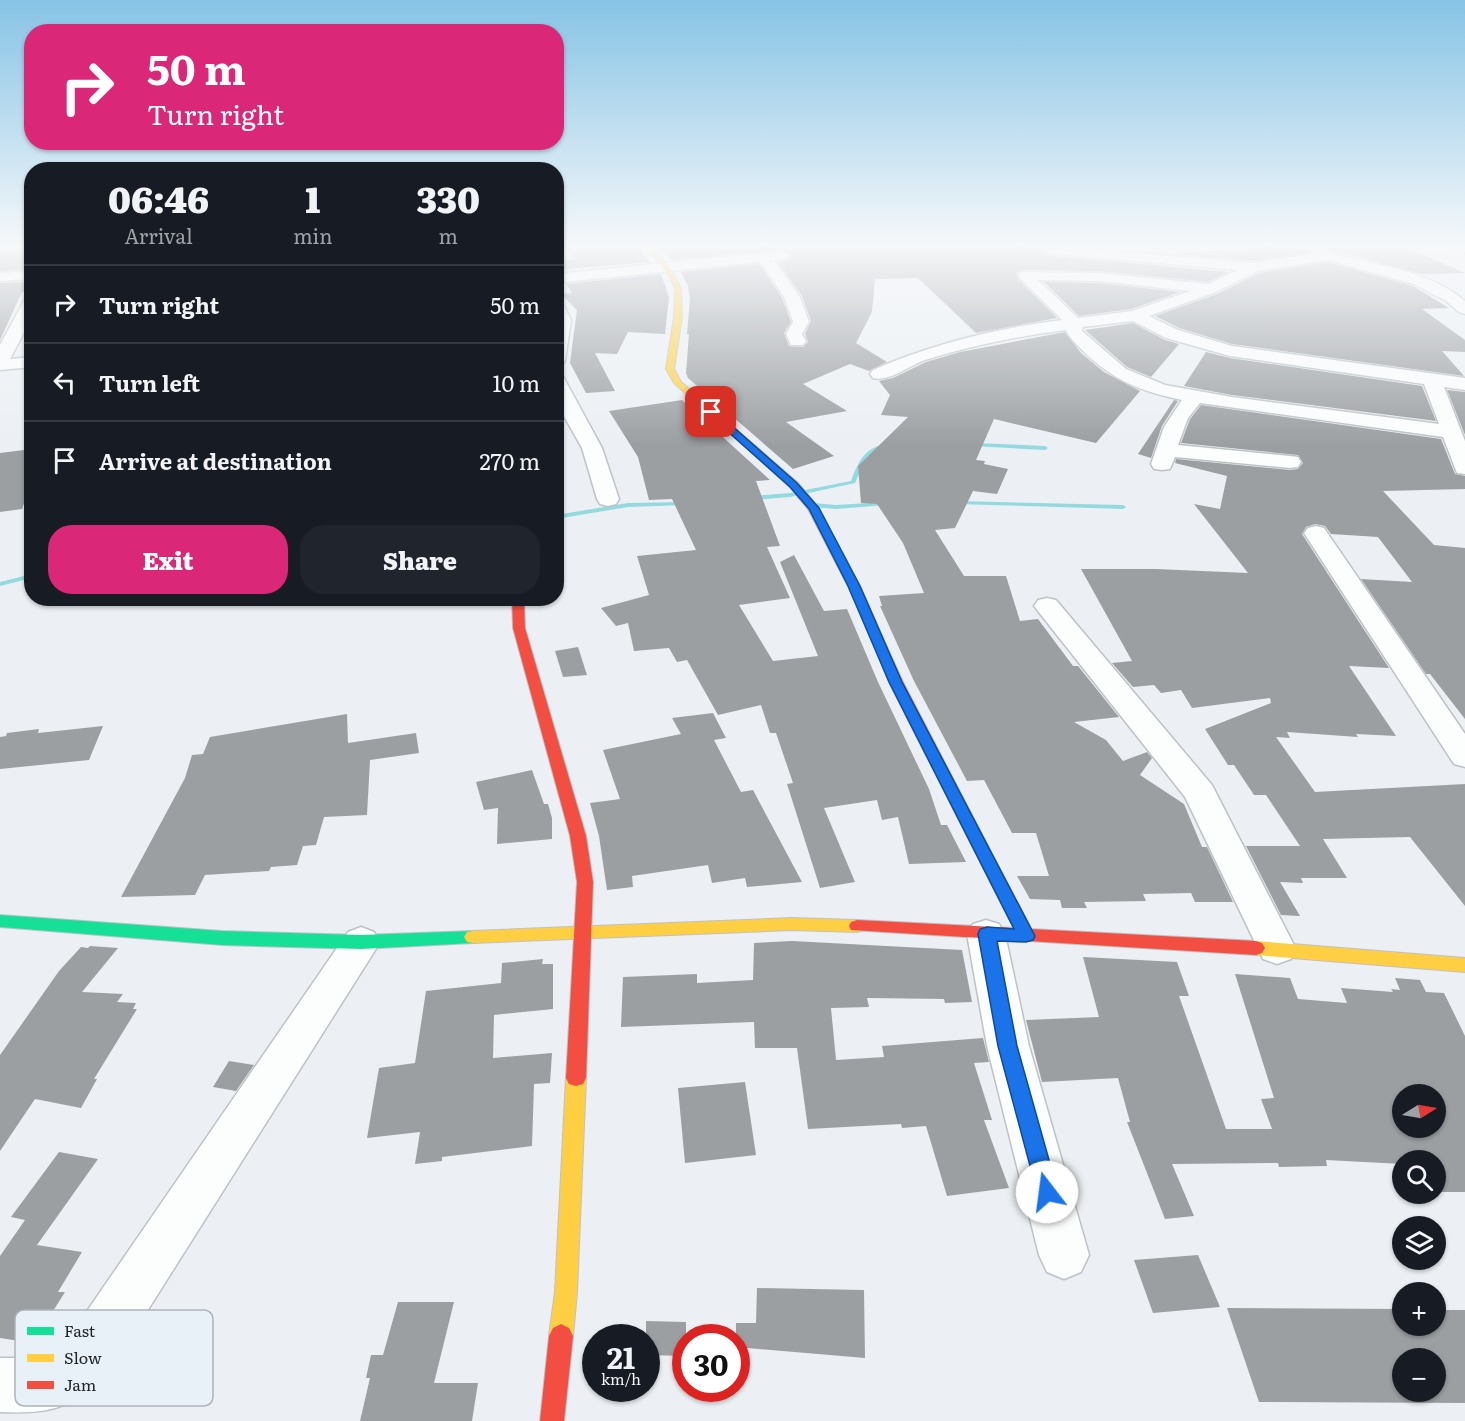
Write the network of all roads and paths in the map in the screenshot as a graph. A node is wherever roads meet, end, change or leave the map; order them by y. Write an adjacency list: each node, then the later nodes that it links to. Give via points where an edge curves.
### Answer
1 (24, 312): 10 (street)
2 (677, 312): 26 (street, via 671,375 794,485 813,508 854,586)
3 (799, 312): 8 (street, via 801,322 794,334)
4 (1063, 312): 7 (street)
5 (1146, 312): 6 (street)
6 (1136, 316): 7 (street); 12 (street, via 1172,334 1230,351)
7 (1075, 324): 11 (street, via 1023,330 940,351); 14 (street, via 1078,336 1119,373)
8 (797, 341)
9 (24, 362): 10 (street)
10 (0, 363)
11 (879, 374)
12 (1431, 380): 13 (street); 16 (street)
13 (1465, 384)
14 (1196, 397): 16 (street); 17 (street, via 1175,424 1164,457)
15 (564, 398): 19 (street, via 596,457)
16 (1452, 432): 18 (street)
17 (1290, 462)
18 (1465, 468)
19 (609, 499)
20 (1316, 533): 23 (street)
21 (518, 606): 25 (street, via 519,628 578,837 585,882)
22 (1047, 606): 28 (street, via 1200,793)
23 (1465, 757)
24 (0, 921): 27 (street, via 222,938)
25 (584, 932): 26 (street, via 792,924); 27 (street); 34 (street, via 566,1292)
26 (1006, 935): 28 (street); 30 (street, via 1008,1046)
27 (361, 942): 31 (street)
28 (1277, 949): 29 (street)
29 (1465, 965)
30 (1064, 1255)
31 (118, 1310)
32 (0, 1385): 33 (street)
33 (15, 1386)
34 (552, 1421)

